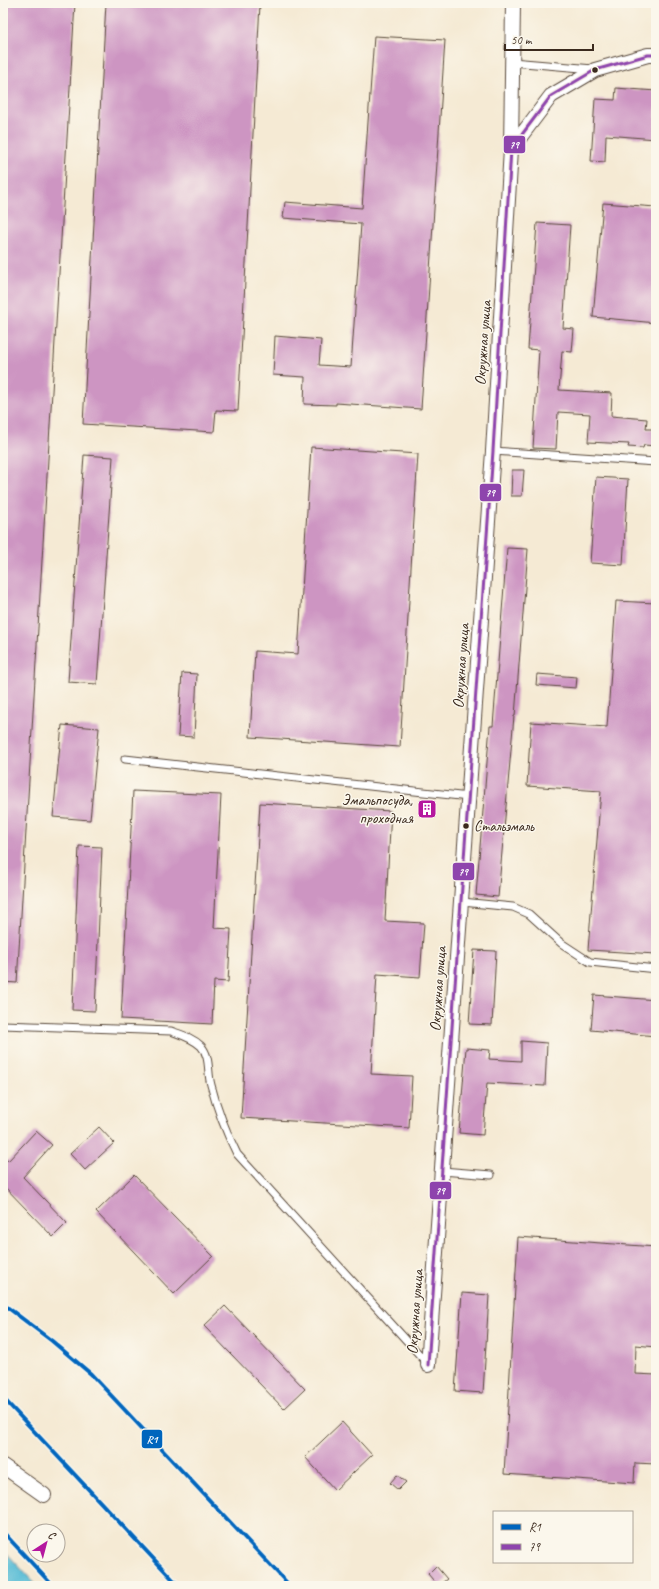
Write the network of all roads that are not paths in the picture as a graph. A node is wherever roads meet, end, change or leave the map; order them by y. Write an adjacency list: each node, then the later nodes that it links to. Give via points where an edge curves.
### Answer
1 (513, 3): 3 (street, Окружная улица)
2 (656, 55): 4 (street)
3 (512, 62): 4 (lane); 5 (street, Окружная улица)
4 (595, 70): 5 (street, via 552,96)
5 (511, 149): 6 (street, Окружная улица)
6 (493, 451): 7 (lane); 9 (street, Окружная улица)
7 (656, 462)
8 (125, 759): 9 (lane)
9 (469, 797): 10 (street, Окружная улица)
10 (462, 902): 11 (lane, via 513,907 529,914 561,942 590,962); 13 (street, Окружная улица)
11 (656, 969)
12 (3, 1025): 15 (lane, via 171,1031 192,1039 202,1047 209,1063 210,1083 225,1130 237,1154)
13 (442, 1171): 14 (lane); 15 (street, Окружная улица)
14 (491, 1175)
15 (428, 1365)
16 (3, 1466): 17 (street)
17 (44, 1495)

